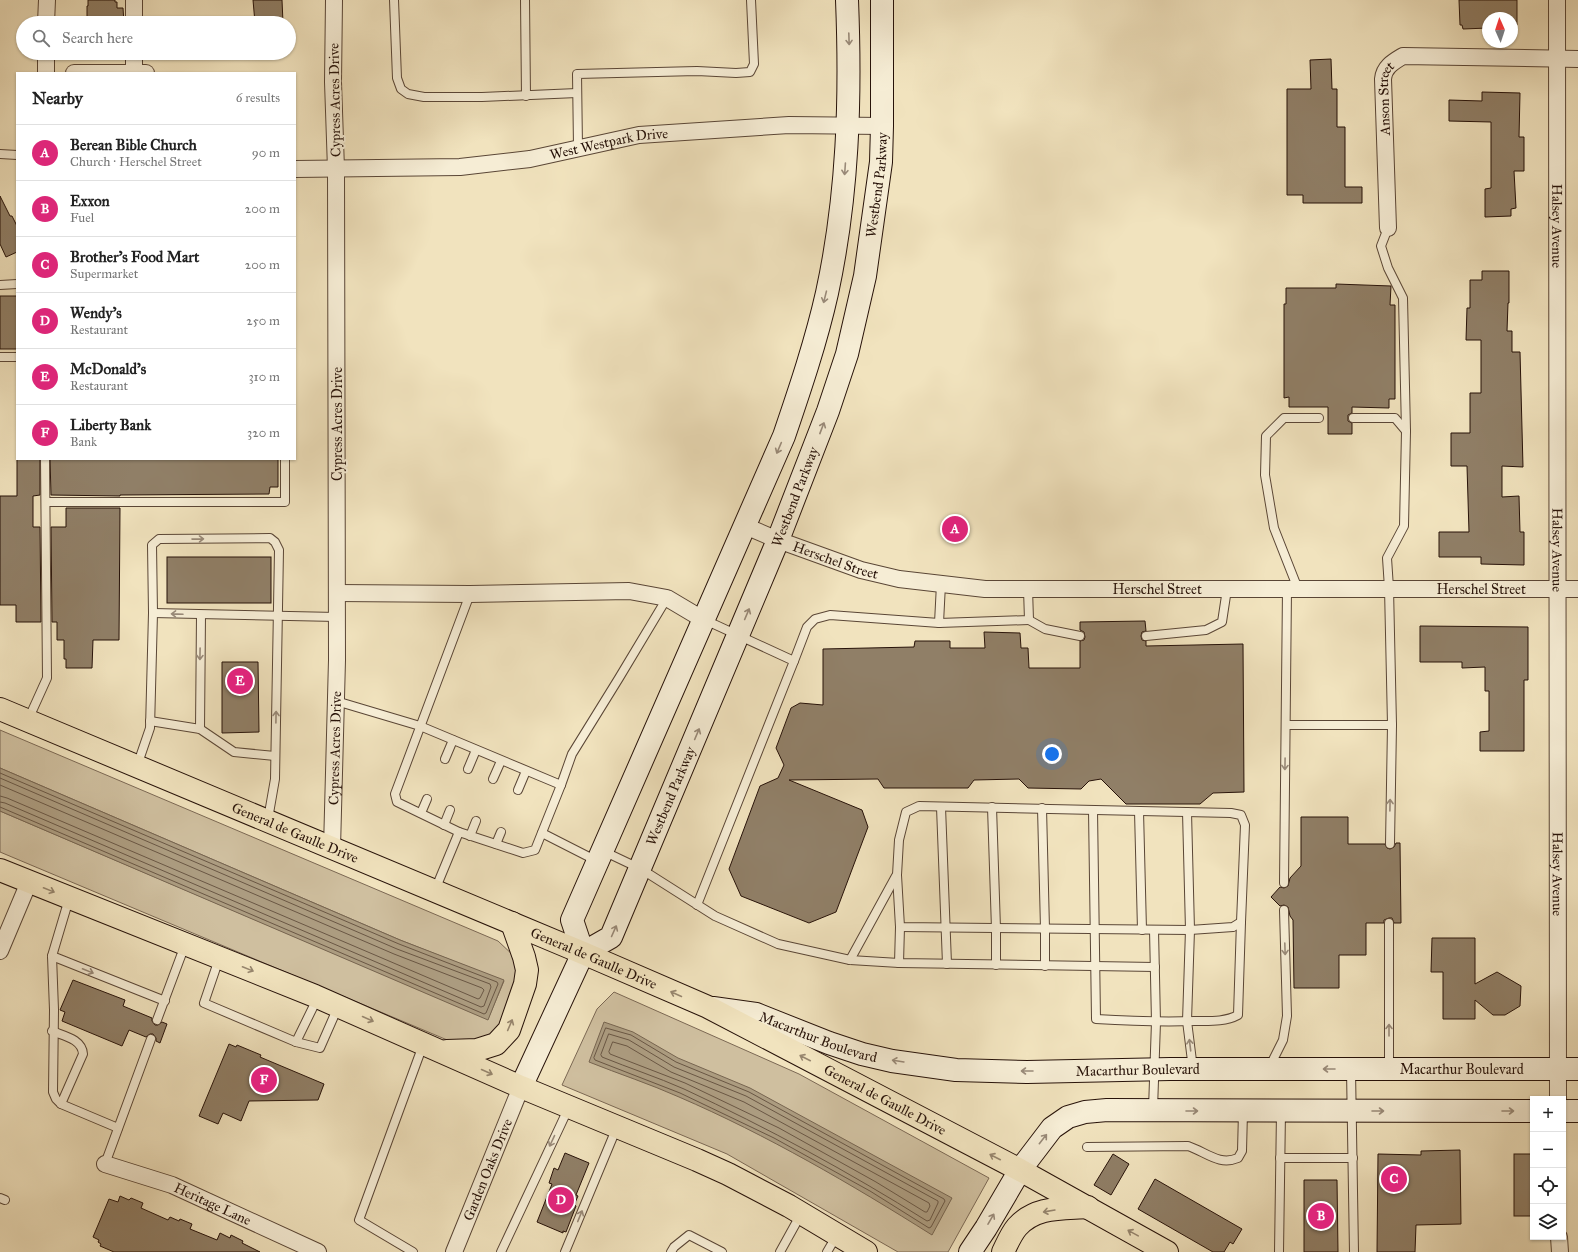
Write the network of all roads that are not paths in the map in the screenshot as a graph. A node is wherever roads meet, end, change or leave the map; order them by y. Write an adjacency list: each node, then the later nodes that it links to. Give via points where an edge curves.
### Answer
1 (47, 0): 10 (street)
2 (134, 0): 11 (street)
3 (334, 0): 26 (street, Cypress Acres Drive)
4 (394, 0): 19 (lane, via 397,78 401,89 408,94 424,97)
5 (525, 0): 19 (lane)
6 (751, 0): 18 (lane, via 754,64 750,72 577,74)
7 (847, 0): 20 (street, one-way to 20, via 850,65)
8 (882, 0): 21 (street, Westbend Parkway)
9 (1557, 0): 12 (street, Halsey Avenue)
10 (46, 16)
11 (134, 16)
12 (1557, 59): 13 (street, Anson Street); 27 (street, Anson Street, via 1403,56 1390,64 1383,79); 45 (street, Halsey Avenue)
13 (1578, 59)
14 (46, 60): 16 (street)
15 (134, 60): 17 (street)
16 (46, 72)
17 (134, 72)
18 (577, 93): 19 (lane); 22 (lane)
19 (526, 96)
20 (848, 124): 21 (street, West Westpark Drive); 22 (street, West Westpark Drive, via 746,126 639,135); 38 (street, one-way to 38, via 845,181 827,293 808,364 784,436)
21 (882, 126): 39 (street, Westbend Parkway, one-way to 21, via 828,411 846,354 866,270 881,162)
22 (578, 147): 26 (street, West Westpark Drive, via 530,158 460,167)
23 (0, 154): 24 (lane)
24 (16, 155)
25 (296, 169): 26 (street, West Westpark Drive)
26 (336, 169): 47 (street, Cypress Acres Drive)
27 (1388, 228): 34 (lane, via 1381,246 1388,268 1403,298)
28 (0, 284): 29 (lane)
29 (16, 284)
30 (0, 357): 31 (lane)
31 (16, 357)
32 (1319, 418): 44 (lane, via 1284,418 1266,436 1265,475 1274,528)
33 (1353, 418): 34 (lane, via 1395,418)
34 (1406, 431): 41 (lane, via 1404,526 1387,558)
35 (45, 460): 37 (lane)
36 (285, 460): 37 (lane, via 284,502)
37 (46, 502): 63 (lane, via 47,678)
38 (746, 526): 39 (street, Herschel Street); 54 (street)
39 (778, 540): 40 (street, Herschel Street, via 862,570 898,579); 57 (street, Westbend Parkway, one-way to 39)
40 (941, 584): 42 (street, Herschel Street); 56 (lane)
41 (1389, 588): 44 (street, Herschel Street); 45 (street, Herschel Street); 66 (lane)
42 (1028, 589): 43 (street, Herschel Street); 55 (lane)
43 (1227, 589): 44 (street, Herschel Street); 59 (lane, via 1222,622 1206,630)
44 (1293, 589): 65 (lane)
45 (1559, 589): 46 (street, Herschel Street); 148 (street, Halsey Avenue)
46 (1578, 589)
47 (337, 593): 48 (street); 53 (street, Cypress Acres Drive)
48 (470, 594): 49 (street, via 629,591); 67 (lane)
49 (667, 598): 54 (street); 78 (lane, via 572,754)
50 (153, 613): 51 (lane, one-way to 50); 52 (lane, one-way to 52, via 151,552 152,545 159,539 270,538 279,550); 64 (lane)
51 (201, 614): 52 (lane); 68 (lane, one-way to 68)
52 (278, 616): 53 (lane); 71 (lane, one-way to 52)
53 (337, 617): 61 (street, Cypress Acres Drive)
54 (704, 620): 57 (lane); 99 (street)
55 (1029, 620): 56 (lane); 58 (lane, via 1046,629)
56 (939, 623): 60 (lane, via 830,615 815,619 807,627)
57 (738, 636): 60 (lane); 100 (street, Westbend Parkway, one-way to 57)
58 (1080, 636)
59 (1146, 636)
60 (794, 661): 107 (lane)
61 (336, 701): 67 (lane); 98 (street, Cypress Acres Drive)
62 (0, 709): 63 (main road, General de Gaulle Drive)
63 (28, 721): 74 (main road, General de Gaulle Drive)
64 (150, 721): 68 (lane); 74 (lane, via 150,728)
65 (1286, 725): 66 (lane); 104 (lane, one-way to 104)
66 (1392, 725): 97 (lane, one-way to 66)
67 (420, 726): 69 (lane); 88 (lane, via 395,794 397,802)
68 (200, 729): 71 (lane, via 234,752)
69 (453, 740): 70 (lane); 72 (lane)
70 (476, 750): 73 (lane); 75 (lane)
71 (275, 756): 90 (lane, via 275,779)
72 (445, 758)
73 (501, 761): 76 (lane); 77 (lane)
74 (136, 766): 90 (main road, General de Gaulle Drive)
75 (468, 770)
76 (526, 771): 78 (lane); 79 (lane)
77 (493, 779)
78 (561, 785): 94 (lane)
79 (518, 790)
80 (427, 799): 88 (lane)
81 (941, 806): 82 (lane); 102 (lane, via 919,806 906,812 899,840); 113 (lane)
82 (992, 807): 83 (lane); 114 (lane)
83 (1042, 808): 85 (lane); 115 (lane)
84 (450, 810): 91 (lane)
85 (1093, 810): 86 (lane); 116 (lane)
86 (1139, 811): 87 (lane); 117 (lane)
87 (1187, 812): 109 (lane, via 1240,815 1245,826); 119 (lane)
88 (421, 813): 91 (lane)
89 (476, 820): 95 (lane)
90 (268, 822): 98 (main road, General de Gaulle Drive)
91 (444, 825): 92 (lane)
92 (459, 832): 95 (lane); 105 (lane)
93 (501, 832): 96 (lane)
94 (542, 833): 96 (lane, via 535,850 524,853); 99 (lane)
95 (470, 836): 96 (lane)
96 (496, 844)
97 (1390, 844)
98 (332, 848): 105 (main road, General de Gaulle Drive)
99 (600, 856): 100 (lane); 122 (street, via 572,920)
100 (641, 869): 107 (lane); 122 (street, Westbend Parkway, one-way to 100, via 611,937)
101 (0, 870): 103 (main road)
102 (896, 875): 112 (lane); 125 (lane)
103 (29, 882): 106 (main road, one-way to 106); 121 (street)
104 (1284, 884)
105 (434, 891): 110 (main road, General de Gaulle Drive)
106 (70, 898): 120 (main road); 123 (lane)
107 (697, 905): 125 (lane, via 715,916 778,944)
108 (1284, 910): 145 (lane, one-way to 145, via 1287,1016 1283,1040)
109 (1241, 922): 119 (lane, via 1233,927); 137 (lane, via 1238,1015 1229,1020)
110 (512, 923): 122 (main road, General de Gaulle Drive); 142 (main road, one-way to 110, via 477,1050 496,1044 509,1030 525,984 527,970)
111 (1389, 923): 147 (lane, one-way to 111)
112 (900, 927): 113 (lane); 126 (lane)
113 (946, 927): 114 (lane); 127 (lane)
114 (996, 929): 115 (lane); 128 (lane)
115 (1045, 929): 116 (lane); 129 (lane)
116 (1095, 930): 117 (lane); 130 (lane)
117 (1142, 930): 118 (lane)
118 (1154, 930): 119 (lane); 131 (lane)
119 (1190, 930): 137 (lane)
120 (185, 944): 124 (main road); 133 (lane)
121 (0, 951)
122 (583, 953): 135 (main road, General de Gaulle Drive, one-way to 122); 149 (street)
123 (52, 956): 133 (lane, one-way to 133); 139 (lane)
124 (219, 958): 132 (main road, one-way to 132); 141 (lane, via 204,1003)
125 (850, 960): 126 (lane)
126 (899, 963): 127 (lane)
127 (947, 964): 128 (lane)
128 (996, 965): 129 (lane)
129 (1044, 966): 130 (lane)
130 (1094, 967): 131 (lane); 138 (lane, via 1096,1019)
131 (1155, 967): 138 (lane)
132 (318, 997): 134 (main road); 141 (lane)
133 (164, 1001): 136 (lane)
134 (338, 1006): 141 (lane, via 320,1048); 142 (main road, one-way to 142)
135 (708, 1007): 143 (street, Macarthur Boulevard, one-way to 135, via 1027,1072 949,1069 862,1054 756,1014); 166 (main road, General de Gaulle Drive, one-way to 135)
136 (157, 1020)
137 (1187, 1021): 138 (lane); 144 (lane, one-way to 137)
138 (1156, 1022): 143 (lane)
139 (52, 1032): 151 (lane, via 53,1092); 151 (lane, via 76,1041 83,1048 83,1054)
140 (151, 1039): 161 (lane)
141 (296, 1042)
142 (432, 1048): 149 (main road, one-way to 149); 172 (lane, via 359,1220)
143 (1153, 1069): 144 (street, Macarthur Boulevard); 153 (lane)
144 (1193, 1069): 145 (street, Macarthur Boulevard)
145 (1268, 1069): 146 (street, Macarthur Boulevard, one-way to 145)
146 (1351, 1069): 147 (street, Macarthur Boulevard); 156 (lane)
147 (1389, 1069): 148 (street, Macarthur Boulevard)
148 (1568, 1069): 150 (street, Halsey Avenue)
149 (521, 1086): 152 (main road); 173 (street, Garden Oaks Drive)
150 (1559, 1096)
151 (61, 1104): 161 (lane)
152 (569, 1106): 160 (main road); 174 (lane, one-way to 174)
153 (1153, 1111): 154 (street, one-way to 154); 166 (street, one-way to 153, via 1052,1128 1068,1117 1107,1110)
154 (1243, 1111): 155 (street); 162 (lane, via 1242,1151 1238,1158 1230,1161 1221,1161 1188,1146)
155 (1281, 1111): 156 (street); 163 (lane)
156 (1352, 1111): 157 (street, one-way to 157); 164 (lane)
157 (1530, 1111)
158 (1566, 1111): 159 (street)
159 (1578, 1111)
160 (617, 1126): 168 (main road, via 728,1174); 175 (lane, one-way to 160)
161 (118, 1128): 165 (lane)
162 (1087, 1147)
163 (1280, 1158): 164 (lane); 183 (lane)
164 (1353, 1158): 184 (lane)
165 (105, 1164): 171 (street, Heritage Lane, via 172,1185)
166 (1020, 1170): 167 (main road, General de Gaulle Drive); 180 (street, one-way to 166)
167 (1088, 1207): 181 (main road, one-way to 181, via 1048,1210 1029,1216 1016,1228); 182 (main road, General de Gaulle Drive, one-way to 167)
168 (801, 1214): 170 (main road); 178 (lane)
169 (1559, 1240): 185 (street)
170 (832, 1243): 179 (main road)
171 (318, 1252)
172 (413, 1252)
173 (454, 1252)
174 (501, 1252)
175 (565, 1252)
176 (671, 1252): 177 (lane, via 689,1235)
177 (722, 1252)
178 (780, 1252)
179 (866, 1252)
180 (970, 1252)
181 (1003, 1252)
182 (1167, 1252)
183 (1279, 1252)
184 (1354, 1252)
185 (1560, 1252)

